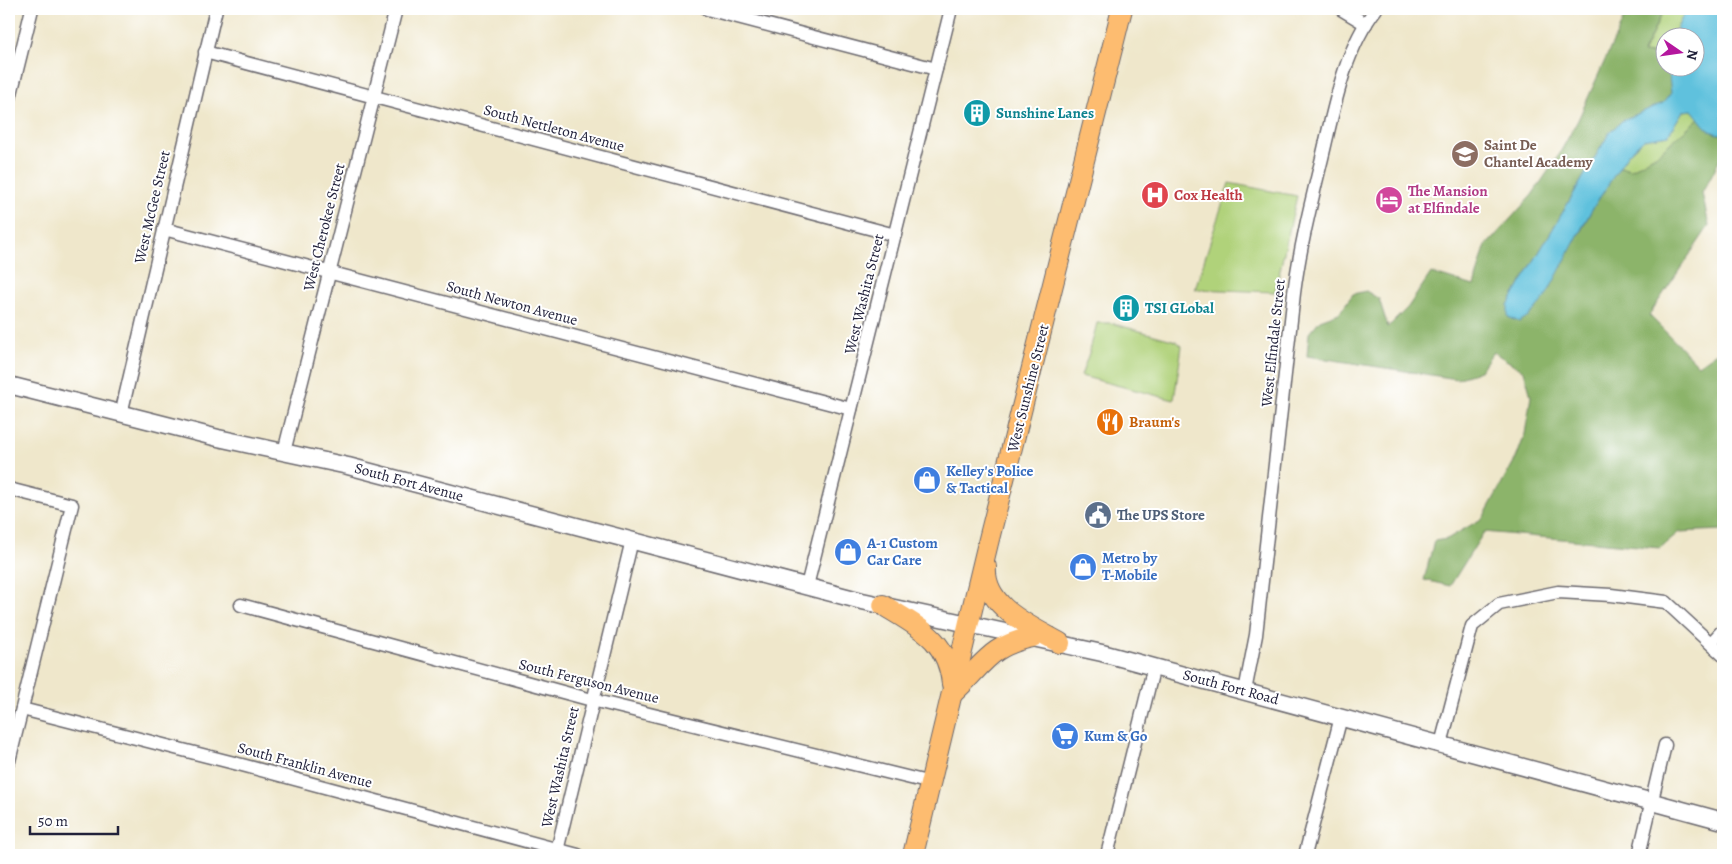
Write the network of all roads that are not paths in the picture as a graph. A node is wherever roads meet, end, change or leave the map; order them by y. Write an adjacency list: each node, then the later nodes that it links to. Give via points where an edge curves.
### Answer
1 (32, 9): 13 (street)
2 (216, 9): 10 (street, West McGee Street)
3 (396, 9): 12 (street, West Cherokee Street)
4 (707, 9): 11 (street)
5 (951, 9): 11 (street, West Washita Street)
6 (1122, 9): 23 (main road, West Sunshine Street)
7 (1341, 9): 9 (street)
8 (1376, 9): 9 (street, West Elfindale Street)
9 (1366, 24): 34 (street, West Elfindale Street, via 1340,86 1298,267 1260,606)
10 (205, 52): 12 (street, South Nettleton Avenue); 14 (street, West McGee Street)
11 (936, 69): 15 (street, West Washita Street)
12 (374, 98): 15 (street, South Nettleton Avenue); 16 (street, West Cherokee Street)
13 (9, 102)
14 (164, 229): 16 (street, South Newton Avenue); 19 (street, West McGee Street)
15 (895, 235): 18 (street, West Washita Street)
16 (330, 272): 18 (street, South Newton Avenue); 20 (street, West Cherokee Street)
17 (9, 385): 19 (street, South Fort Avenue)
18 (851, 409): 24 (street, West Washita Street)
19 (121, 414): 20 (street, South Fort Avenue)
20 (284, 452): 22 (street, South Fort Avenue)
21 (9, 489): 37 (street, via 72,505)
22 (632, 540): 24 (street, South Fort Avenue); 36 (street, West Washita Street)
23 (988, 543): 27 (main road, West Sunshine Street); 30 (main road, via 985,580 996,598 1018,619)
24 (807, 586): 26 (street, South Fort Road)
25 (241, 605): 36 (street, South Ferguson Avenue)
26 (883, 606): 27 (street, South Fort Road); 35 (main road, via 911,622 938,645 950,666)
27 (970, 624): 29 (street, South Fort Road); 35 (main road, West Sunshine Street)
28 (1723, 630): 31 (street)
29 (1033, 637): 30 (street, South Fort Road); 35 (main road, via 998,648)
30 (1060, 643): 33 (street, South Fort Road)
31 (1711, 643): 32 (street); 39 (street, via 1666,602 1558,592 1499,604 1472,626)
32 (1723, 655)
33 (1154, 666): 34 (street, South Fort Road); 48 (street)
34 (1244, 691): 38 (street, South Fort Road)
35 (953, 693): 42 (main road, West Sunshine Street)
36 (592, 700): 42 (street, South Ferguson Avenue); 45 (street, West Washita Street)
37 (22, 708): 41 (street); 45 (street, South Franklin Avenue, via 251,767)
38 (1341, 717): 39 (street, South Fort Road); 49 (street)
39 (1441, 744): 43 (street, South Fort Road)
40 (1665, 746): 43 (street)
41 (9, 760)
42 (931, 783): 47 (main road, West Sunshine Street)
43 (1652, 802): 44 (street); 50 (street)
44 (1723, 821)
45 (557, 853): 46 (street, South Franklin Avenue)
46 (578, 855)
47 (914, 855)
48 (1107, 855)
49 (1305, 855)
50 (1639, 855)

